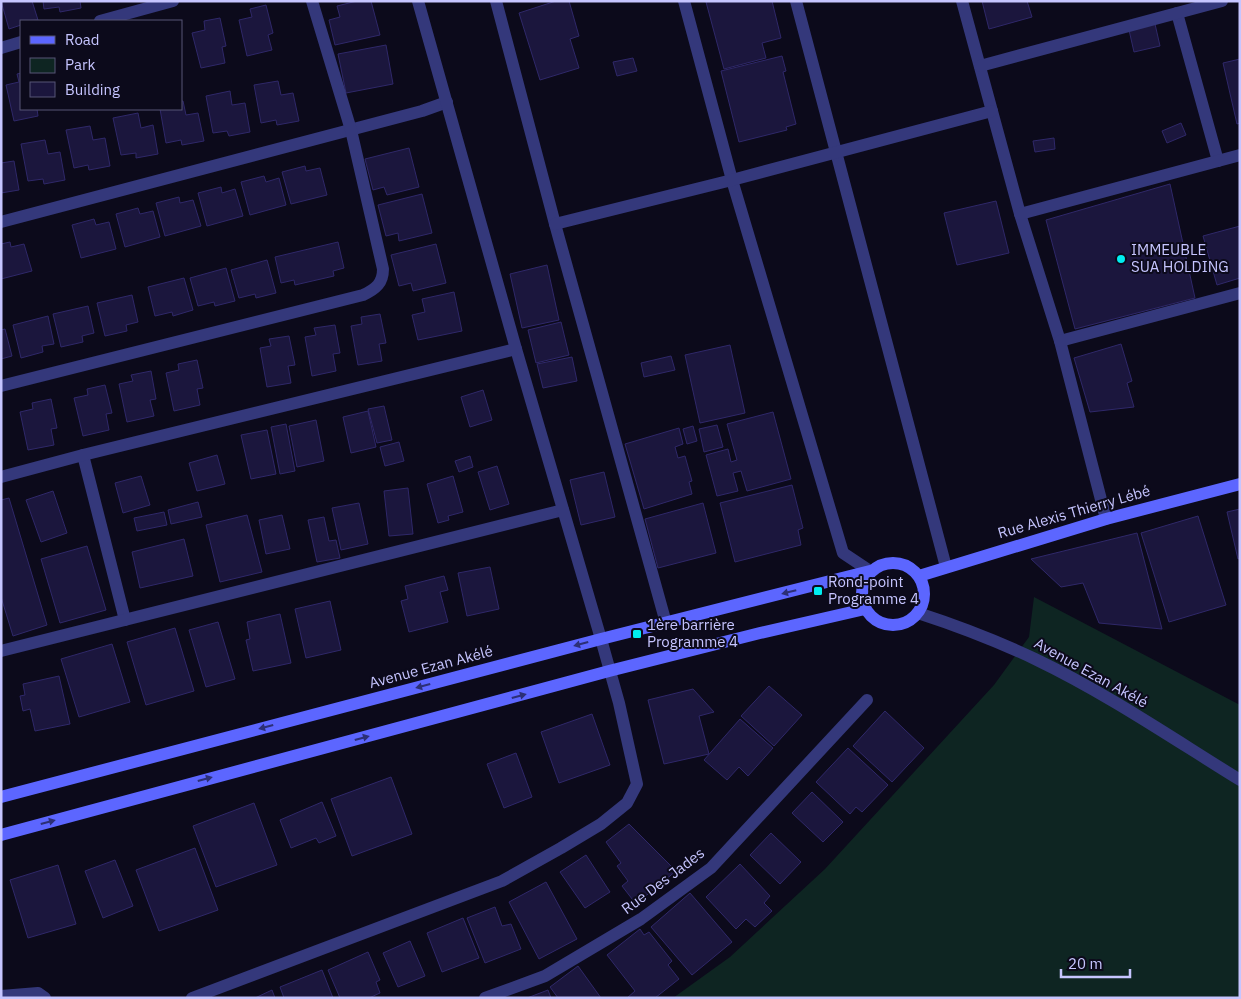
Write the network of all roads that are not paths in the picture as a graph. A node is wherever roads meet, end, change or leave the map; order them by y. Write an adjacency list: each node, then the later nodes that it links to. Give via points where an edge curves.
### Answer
1 (173, 1): 10 (street)
2 (312, 1): 16 (street)
3 (418, 1): 14 (street)
4 (496, 1): 23 (street)
5 (684, 1): 20 (street)
6 (796, 1): 17 (street)
7 (962, 1): 13 (street)
8 (1222, 1): 9 (street)
9 (1177, 13): 13 (street); 19 (street)
10 (104, 20)
11 (20, 42): 12 (street)
12 (1, 48)
13 (980, 66): 15 (street)
14 (447, 102): 16 (street); 26 (street)
15 (992, 111): 17 (street); 21 (street)
16 (351, 130): 22 (street); 27 (street, via 384,269 380,284 372,290 363,295)
17 (837, 152): 20 (street); 33 (street)
18 (1240, 155): 19 (street)
19 (1218, 161): 21 (street)
20 (732, 180): 23 (street); 34 (street, via 843,553)
21 (1020, 214): 25 (street)
22 (1, 222)
23 (555, 224): 39 (street)
24 (1240, 294): 25 (street)
25 (1060, 341): 32 (street)
26 (516, 348): 28 (street); 31 (street)
27 (1, 386)
28 (83, 455): 29 (street); 38 (street)
29 (1, 477)
30 (1240, 484): 32 (main road, Rue Alexis Thierry Lébé)
31 (563, 510): 38 (street); 40 (street)
32 (1106, 519): 33 (main road, Rue Alexis Thierry Lébé)
33 (946, 567): 35 (main road, Rue Alexis Thierry Lébé)
34 (870, 572): 35 (main road, via 878,566 898,563 908,566); 36 (main road, via 862,589); 39 (main road, Avenue Ezan Akélé, one-way to 39)
35 (919, 576): 37 (main road, via 924,593)
36 (865, 609): 37 (main road, via 871,617 890,626 901,625); 42 (main road)
37 (918, 613): 44 (street, Avenue Ezan Akélé, via 968,630 1043,663 1100,693)
38 (125, 620): 41 (street)
39 (666, 623): 40 (main road, Avenue Ezan Akélé)
40 (601, 639): 42 (street); 45 (main road, Avenue Ezan Akélé, one-way to 45)
41 (1, 651)
42 (610, 672): 46 (main road, one-way to 42); 49 (street, via 637,784 627,803 601,824 502,881)
43 (867, 700): 50 (street, Rue Des Jades, via 711,868 642,919 545,976)
44 (1240, 780)
45 (1, 797)
46 (1, 834)
47 (1, 996): 48 (street, via 38,993)
48 (45, 998)
49 (192, 998)
50 (484, 998)

